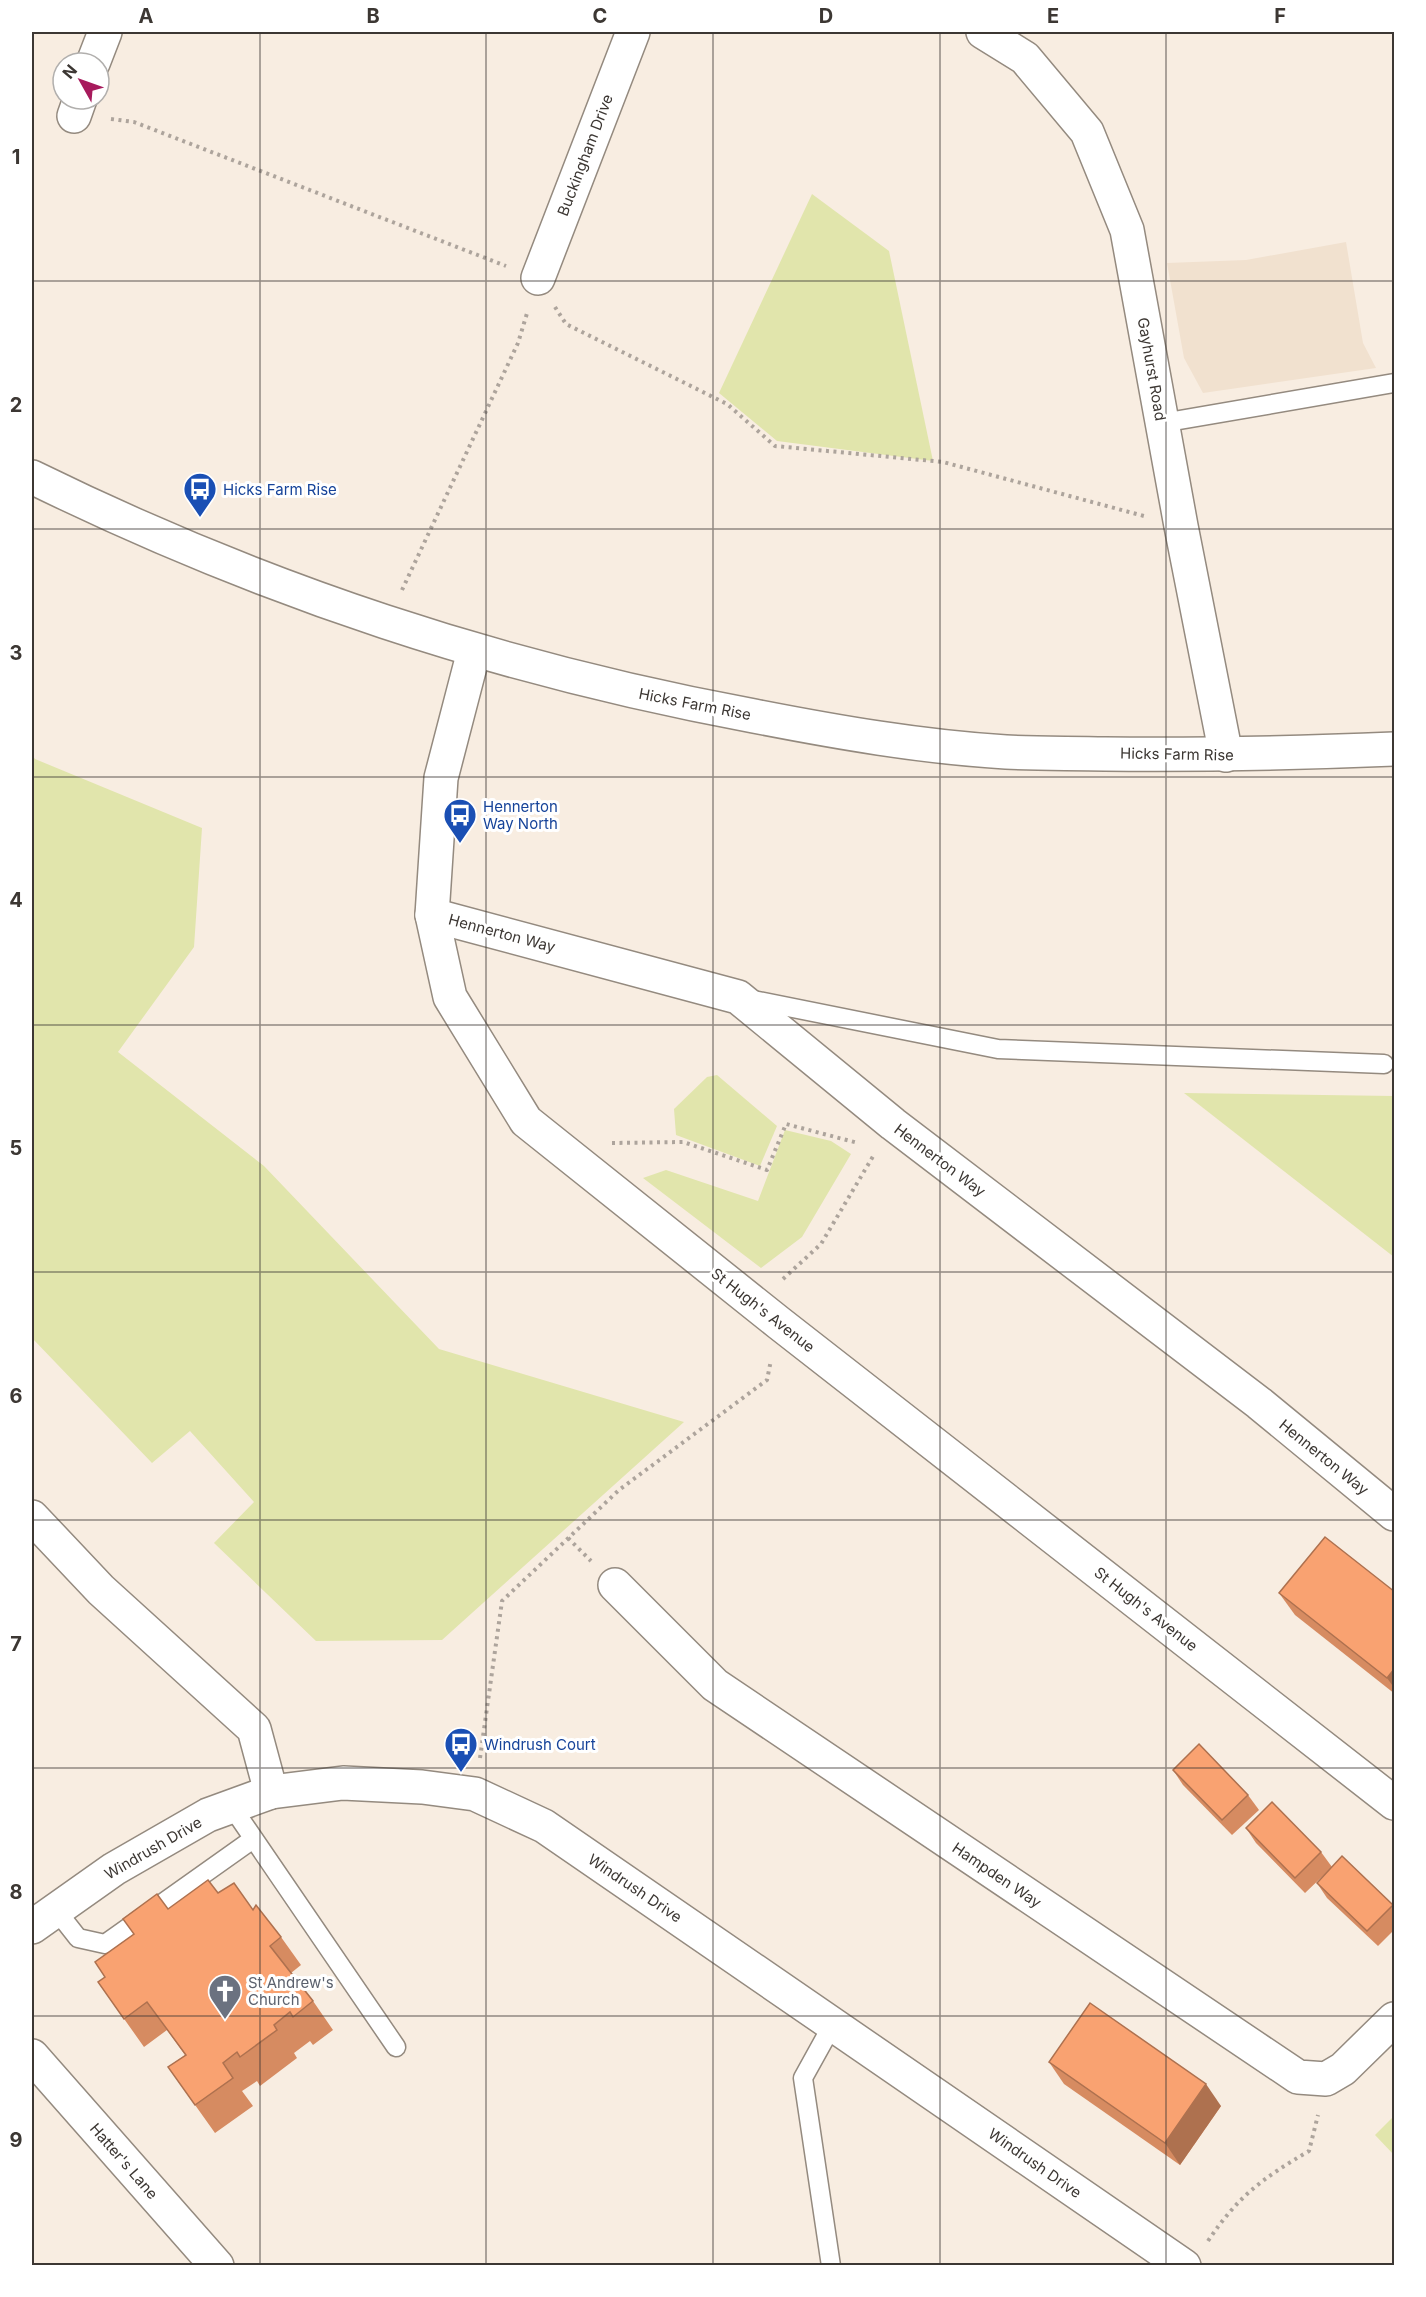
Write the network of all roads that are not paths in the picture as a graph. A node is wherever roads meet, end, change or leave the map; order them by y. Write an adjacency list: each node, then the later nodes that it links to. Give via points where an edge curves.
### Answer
1 (105, 32): 4 (street)
2 (633, 32): 5 (street, Buckingham Drive)
3 (983, 32): 7 (street, Gayhurst Road, via 1025,58 1087,132 1127,230)
4 (98, 51)
5 (538, 278)
6 (1395, 383): 7 (lane)
7 (1162, 423): 11 (street, Gayhurst Road)
8 (32, 477): 9 (street, Hicks Farm Rise, via 130,525 248,574)
9 (474, 651): 11 (street, Hicks Farm Rise, via 656,698 827,730 1005,752); 12 (street, St Hugh's Avenue, via 441,778)
10 (1395, 749): 11 (street, Hicks Farm Rise)
11 (1226, 755)
12 (432, 915): 13 (street, Hennerton Way); 19 (street, St Hugh's Avenue, via 450,997 526,1121)
13 (738, 997): 14 (lane, via 998,1048); 15 (street, Hennerton Way, via 893,1125 1259,1403)
14 (1384, 1064)
15 (1395, 1514)
16 (32, 1517): 18 (street, via 101,1590 254,1729)
17 (615, 1585): 23 (street, Hampden Way, via 715,1685 1298,2077 1326,2079 1343,2069)
18 (271, 1792): 20 (street, Windrush Drive); 24 (street, Windrush Drive, via 343,1783 475,1794 544,1826)
19 (1395, 1803)
20 (232, 1807): 21 (lane); 22 (street, Windrush Drive, via 208,1815 114,1869)
21 (254, 1839): 22 (lane, via 105,1944 78,1938); 25 (lane)
22 (44, 1919)
23 (1395, 2019)
24 (834, 2022): 28 (lane, via 802,2078); 29 (street, Windrush Drive)
25 (396, 2047)
26 (32, 2056): 27 (street, Hatter's Lane)
27 (217, 2265)
28 (831, 2265)
29 (1184, 2265)

